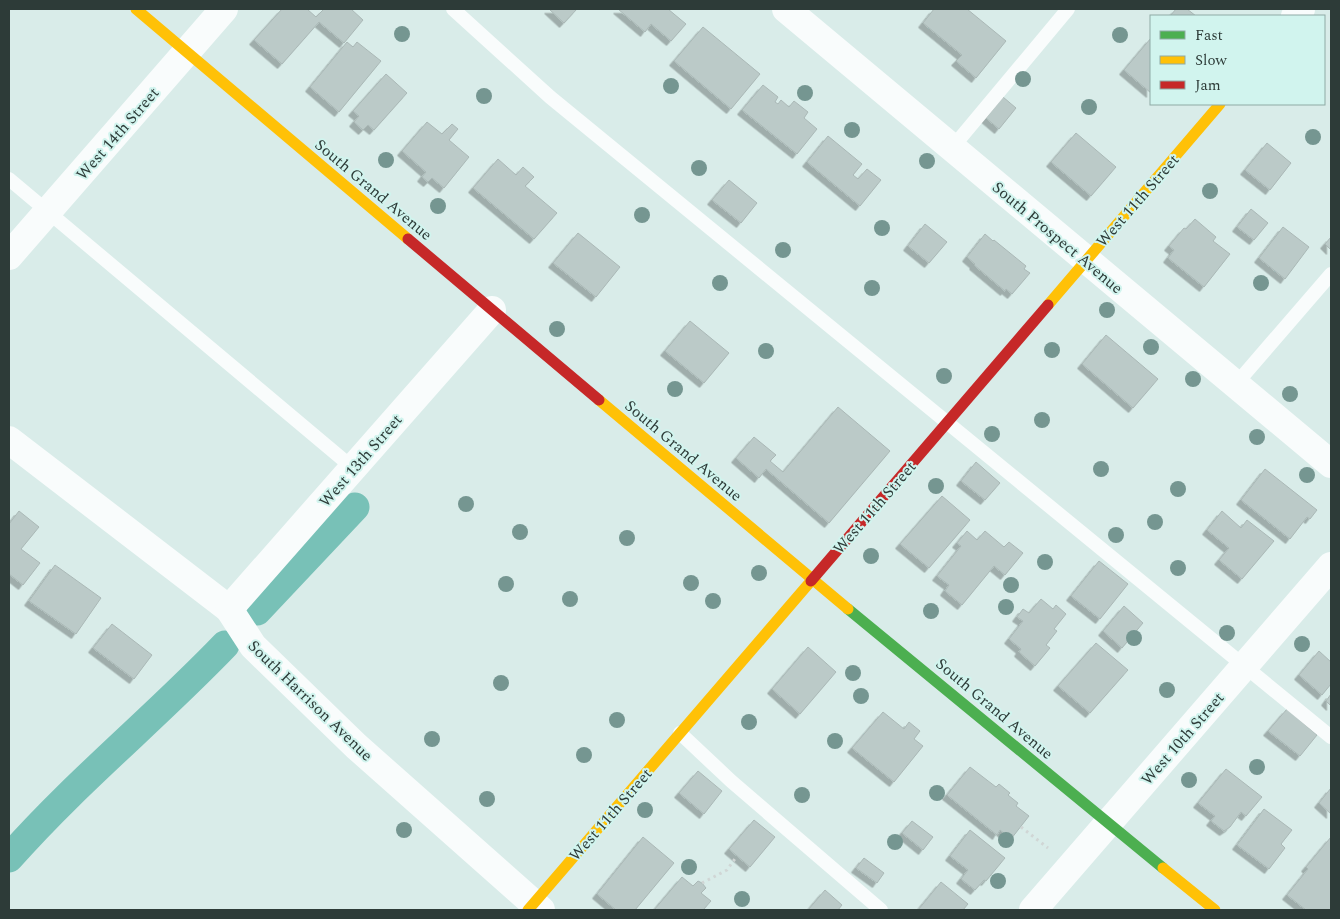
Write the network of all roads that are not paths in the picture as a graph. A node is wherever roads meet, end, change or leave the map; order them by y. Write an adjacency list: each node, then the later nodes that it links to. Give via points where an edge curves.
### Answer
1 (136, 9): 6 (street, South Grand Avenue)
2 (224, 9): 6 (street, West 14th Street)
3 (453, 9): 16 (lane, via 550,96)
4 (786, 9): 8 (street, South Prospect Avenue)
5 (1068, 9): 8 (lane)
6 (188, 52): 10 (street, West 14th Street); 14 (street, South Grand Avenue)
7 (1219, 105): 12 (street, West 11th Street)
8 (952, 148): 12 (street, South Prospect Avenue)
9 (9, 179): 10 (lane)
10 (47, 211): 11 (street, West 14th Street); 19 (lane)
11 (9, 256)
12 (1085, 260): 15 (street, South Prospect Avenue); 16 (street, West 11th Street)
13 (1331, 274): 15 (lane)
14 (492, 310): 19 (street, West 13th Street); 21 (street, South Grand Avenue)
15 (1236, 384): 18 (street, South Prospect Avenue)
16 (946, 422): 21 (street, West 11th Street); 23 (lane)
17 (9, 440): 22 (street, South Harrison Avenue)
18 (1331, 464)
19 (353, 468): 22 (street, West 13th Street)
20 (1331, 566): 23 (street, West 10th Street)
21 (812, 579): 24 (street, West 11th Street); 26 (street, South Grand Avenue)
22 (229, 609): 27 (street, South Harrison Avenue, via 253,646 356,746)
23 (1244, 666): 25 (lane); 26 (street, West 10th Street)
24 (680, 733): 27 (street, West 11th Street); 28 (lane)
25 (1331, 736)
26 (1109, 823): 29 (street, West 10th Street); 30 (street, South Grand Avenue)
27 (534, 908)
28 (881, 910)
29 (1033, 910)
30 (1214, 910)

